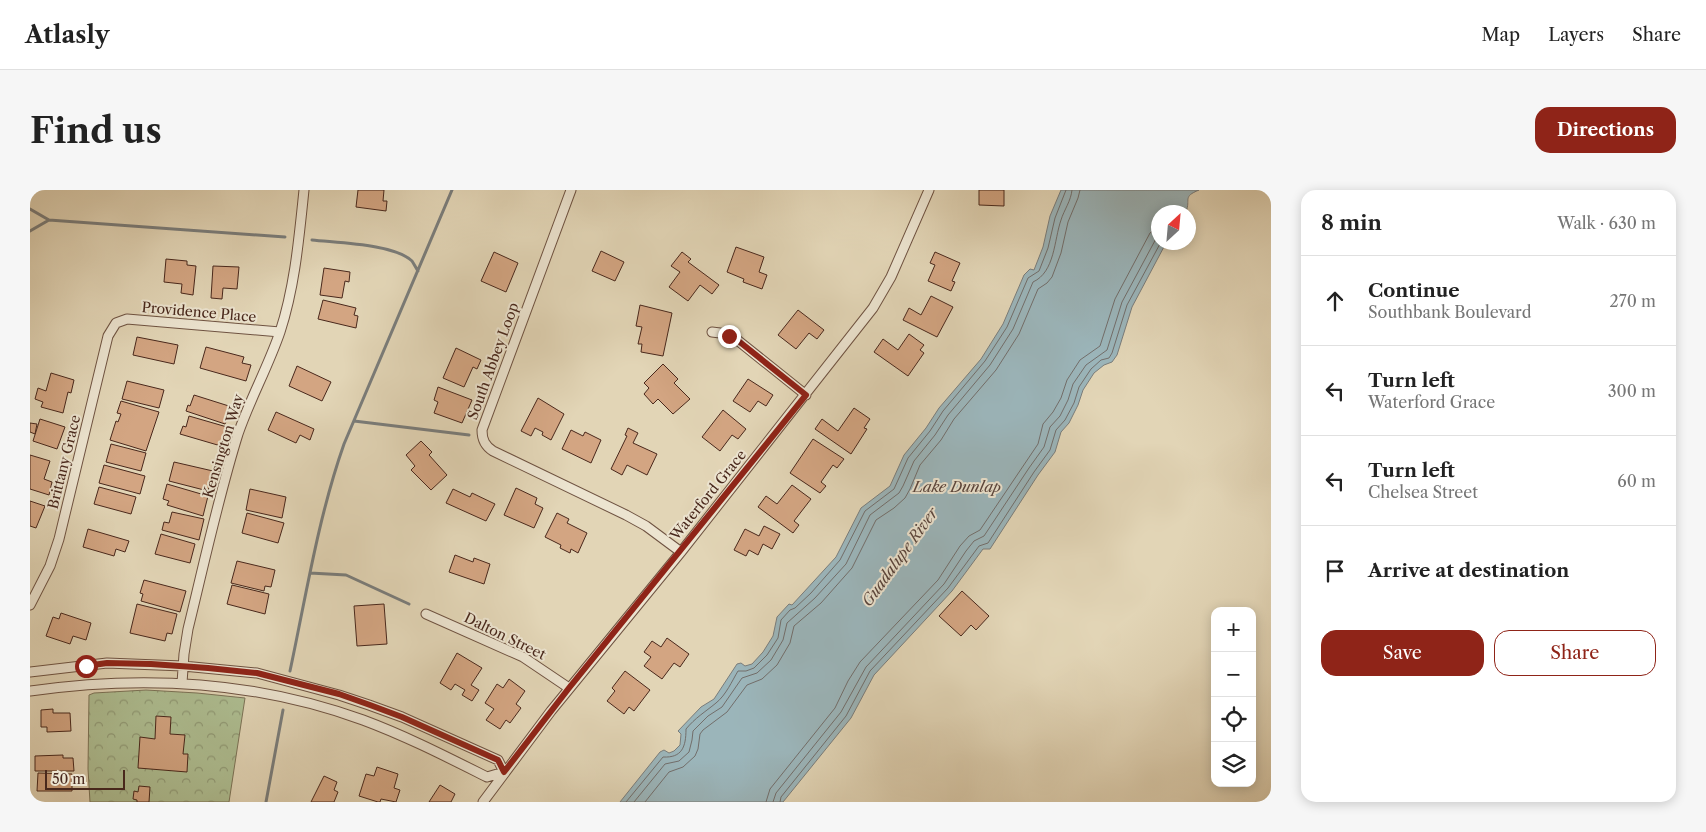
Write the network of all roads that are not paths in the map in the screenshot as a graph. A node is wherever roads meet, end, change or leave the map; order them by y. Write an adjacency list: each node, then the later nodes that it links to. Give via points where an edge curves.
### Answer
1 (304, 190): 5 (street, Kensington Way, via 294,276)
2 (571, 190): 8 (street, South Abbey Loop, via 482,430 482,438 493,452 626,515)
3 (929, 190): 7 (street, Waterford Grace, via 883,292)
4 (116, 323): 5 (street, Providence Place, via 127,320); 9 (street, Brittany Grace, via 108,336 55,553)
5 (280, 332): 11 (street, Kensington Way, via 230,462 188,630)
6 (712, 332): 7 (street, via 736,339)
7 (806, 395): 8 (street, Waterford Grace)
8 (681, 552): 14 (street, Waterford Grace)
9 (30, 605)
10 (426, 614): 14 (street, Dalton Street, via 523,657)
11 (183, 666): 12 (street, via 107,663); 13 (street, Kensington Way); 16 (street, via 257,673 339,694 402,717 498,760)
12 (30, 672)
13 (182, 683): 15 (street, via 108,683); 16 (street, via 240,688 309,703 386,729 487,777)
14 (569, 688): 16 (street, Waterford Grace)
15 (30, 691)
16 (504, 772): 17 (street, Waterford Grace)
17 (483, 802)

